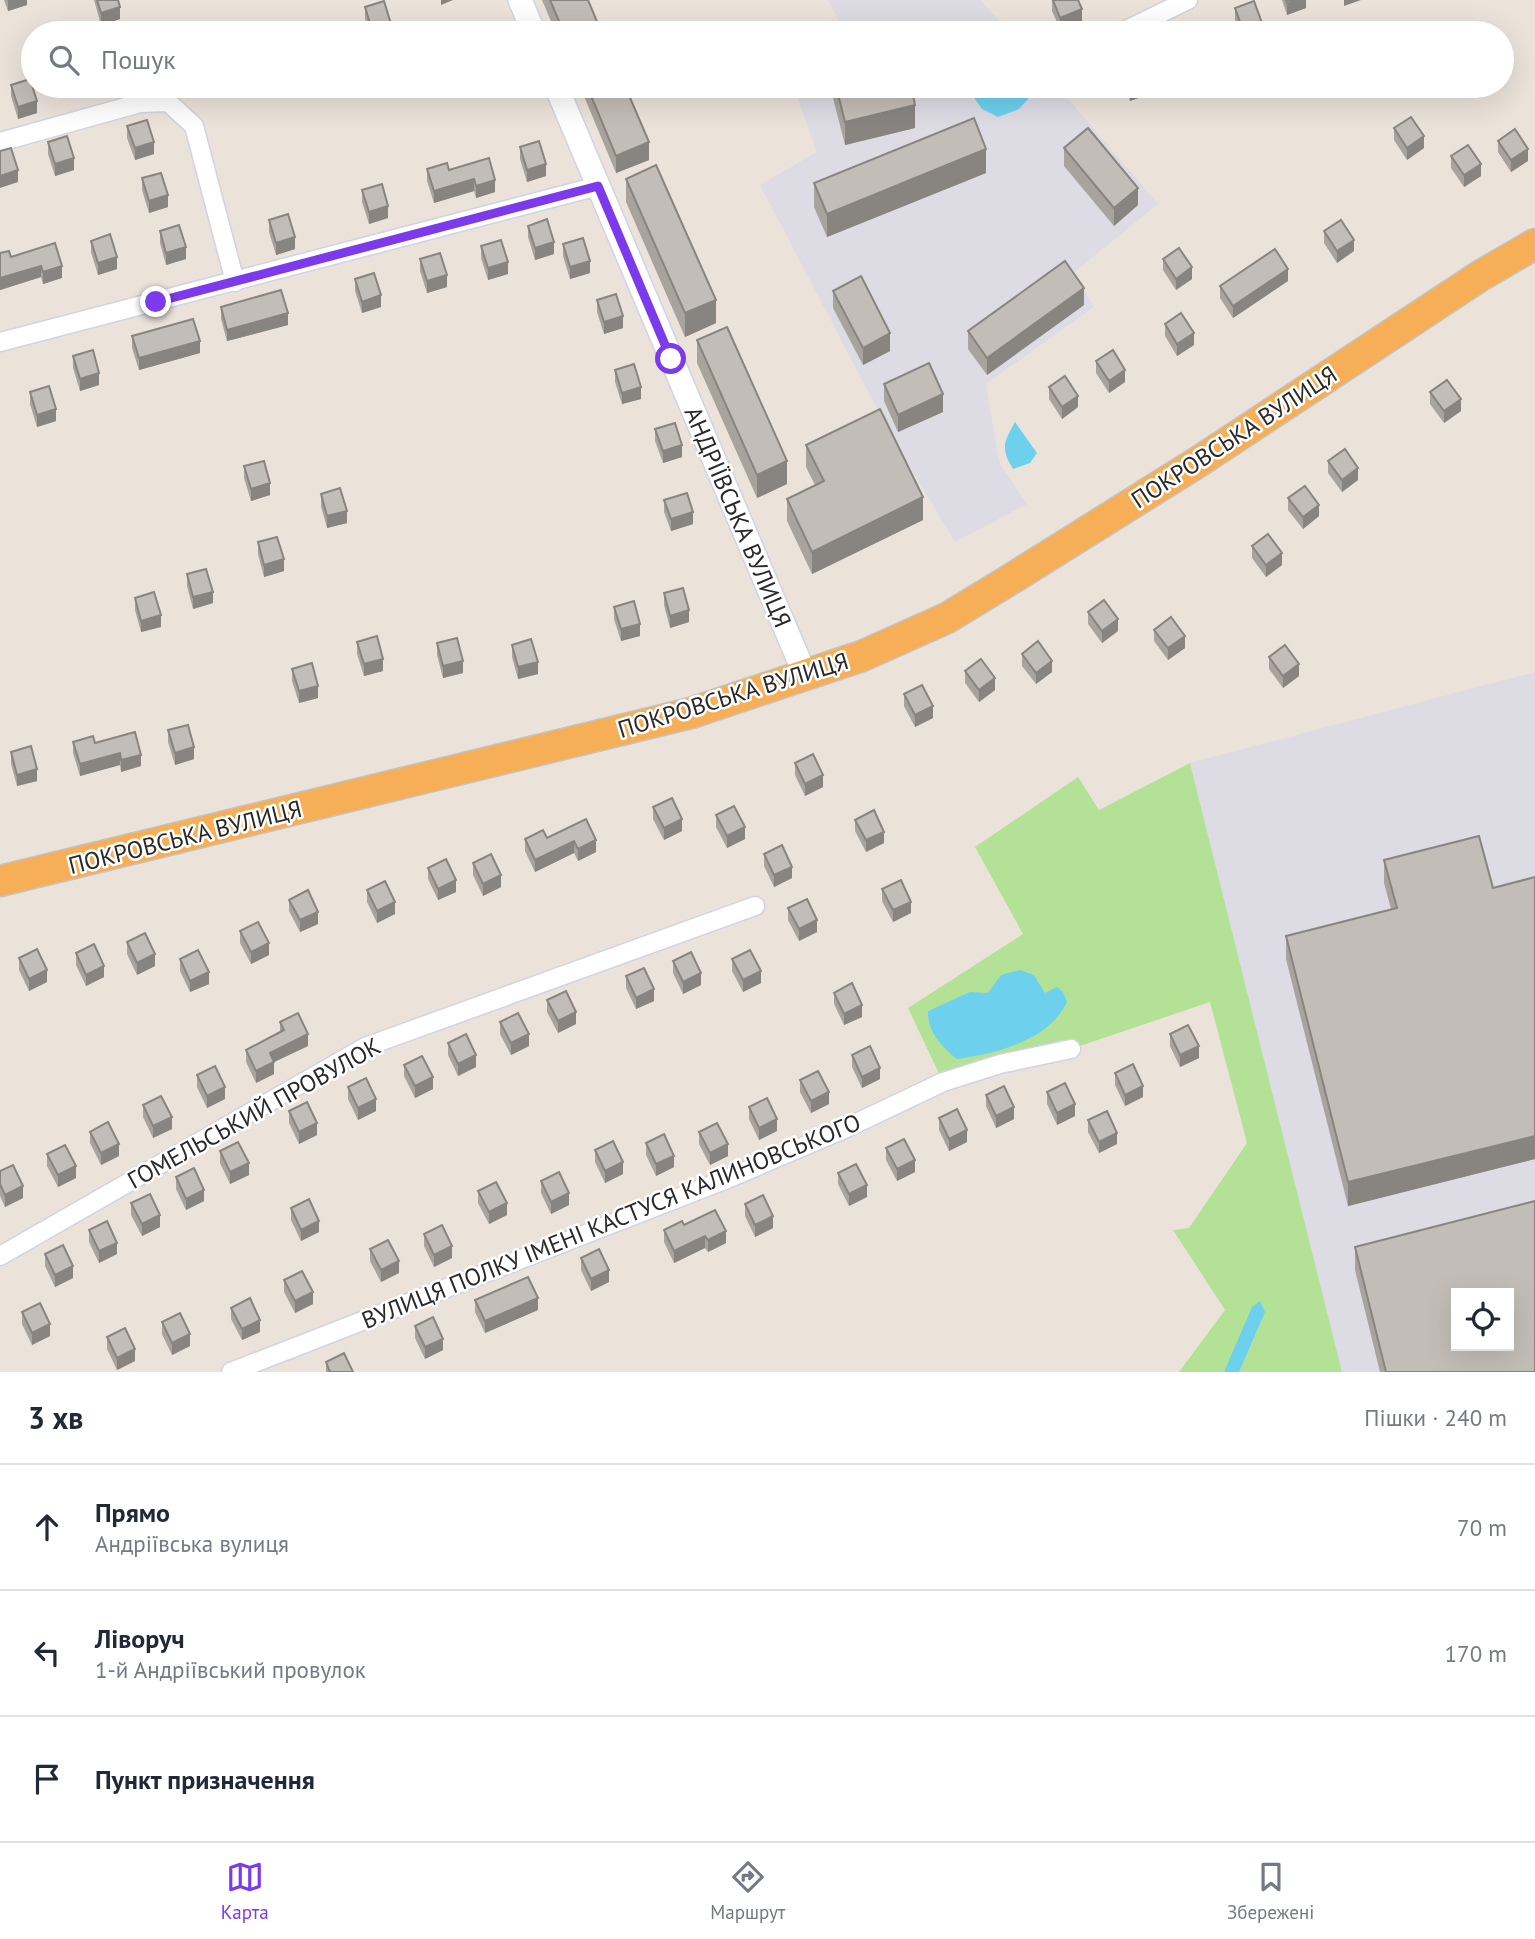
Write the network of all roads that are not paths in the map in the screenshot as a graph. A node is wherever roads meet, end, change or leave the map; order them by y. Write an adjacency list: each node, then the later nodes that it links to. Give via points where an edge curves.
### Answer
1 (520, 0): 3 (street)
2 (1188, 0): 4 (street)
3 (529, 21)
4 (1145, 21)
5 (561, 98): 7 (street, АНДРІЇВСЬКА ВУЛИЦЯ)
6 (0, 142): 9 (street, via 140,103 169,102 194,126)
7 (598, 186): 9 (street); 11 (street, АНДРІЇВСЬКА ВУЛИЦЯ)
8 (1535, 244): 11 (highway, ПОКРОВСЬКА ВУЛИЦЯ, via 947,618)
9 (234, 282): 10 (street)
10 (0, 342)
11 (806, 677): 12 (highway, ПОКРОВСЬКА ВУЛИЦЯ, via 691,713)
12 (0, 881)
13 (755, 906): 15 (street, ГОМЕЛЬСЬКИЙ ПРОВУЛОК, via 365,1047)
14 (1071, 1049): 16 (street, ВУЛИЦЯ ПОЛКУ ІМЕНІ КАСТУСЯ КАЛИНОВСЬКОГО, via 1000,1063 943,1082 727,1179)
15 (0, 1256)
16 (231, 1372)

